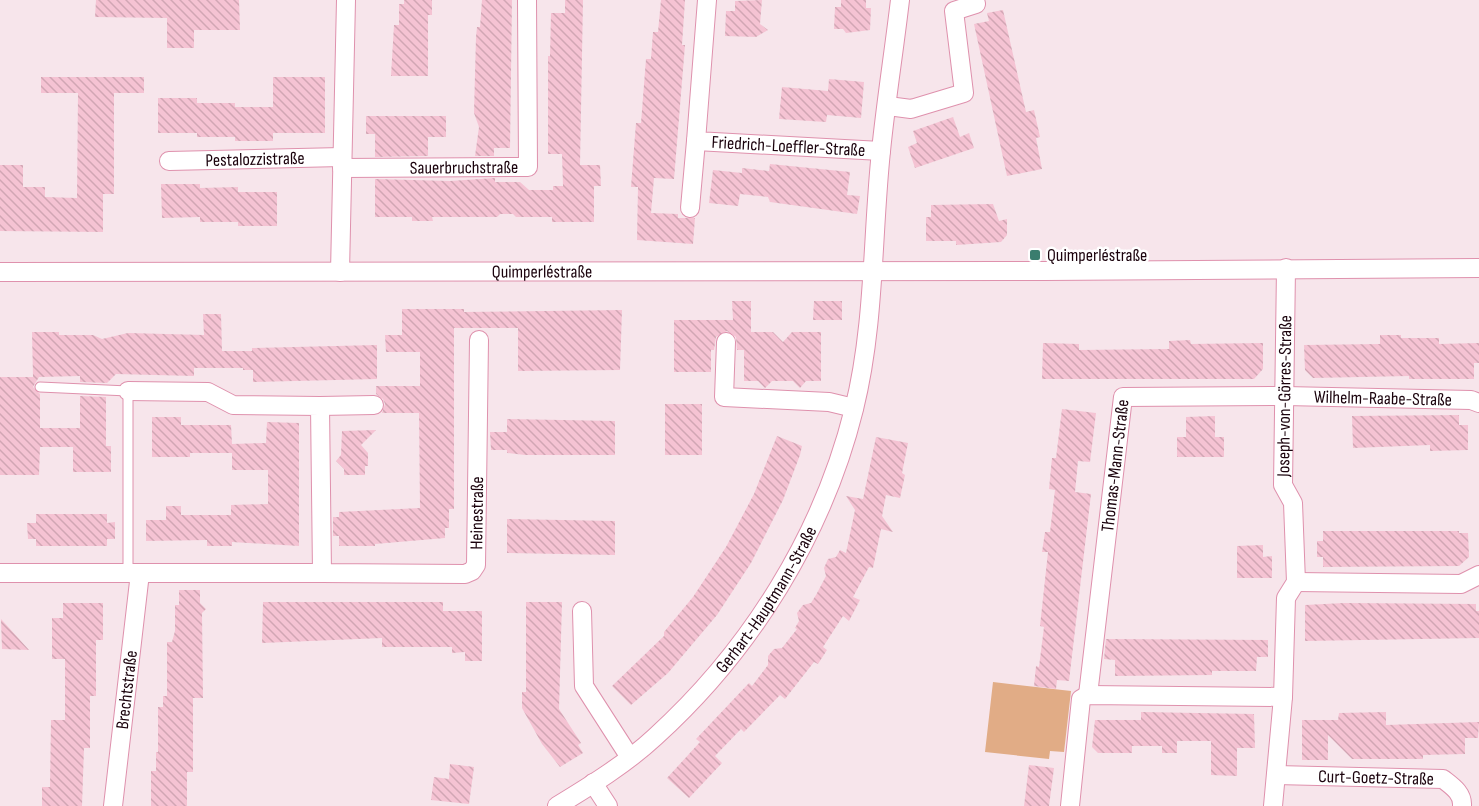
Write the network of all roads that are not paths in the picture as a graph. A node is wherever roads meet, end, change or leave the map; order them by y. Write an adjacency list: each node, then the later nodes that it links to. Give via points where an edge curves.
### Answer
1 (346, 0): 10 (street)
2 (527, 0): 10 (street, Sauerbruchstraße, via 528,166)
3 (707, 0): 7 (street, Friedrich-Loeffler-Straße)
4 (900, 0): 6 (street, Gerhart-Hauptmann-Straße)
5 (975, 0): 6 (street, via 976,4 954,11 964,93 911,109)
6 (888, 106): 8 (street, Gerhart-Hauptmann-Straße)
7 (696, 141): 8 (street, Friedrich-Loeffler-Straße); 11 (street, Friedrich-Loeffler-Straße)
8 (881, 150): 14 (street, Gerhart-Hauptmann-Straße)
9 (169, 161): 10 (street, Pestalozzistraße)
10 (342, 163): 16 (street)
11 (690, 208)
12 (1286, 268): 13 (street, Quimperléstraße); 14 (street, Quimperléstraße); 21 (street, Joseph-von-Görres-Straße)
13 (1479, 268)
14 (873, 270): 16 (street, Quimperléstraße); 25 (street, Gerhart-Hauptmann-Straße, via 863,368)
15 (0, 272): 16 (street, Quimperléstraße)
16 (340, 272)
17 (479, 340): 28 (street, Heinestraße, via 476,565 472,572)
18 (726, 342): 25 (street, via 724,397 828,402)
19 (40, 387): 20 (lane)
20 (128, 391): 24 (street, via 208,392 233,405); 27 (lane)
21 (1285, 396): 22 (street, Wilhelm-Raabe-Straße); 30 (street, Joseph-von-Görres-Straße, via 1283,485 1293,503); 32 (street, Thomas-Mann-Straße, via 1123,397)
22 (1479, 403)
23 (374, 405): 24 (street)
24 (320, 406): 28 (street)
25 (854, 408): 34 (street, Gerhart-Hauptmann-Straße, via 838,466 782,583 700,691 655,738)
26 (0, 573): 27 (street, Heinestraße)
27 (134, 573): 28 (street, Heinestraße); 37 (street, Brechtstraße)
28 (322, 573)
29 (1479, 575): 30 (street, via 1461,584)
30 (1296, 582): 33 (street, Joseph-von-Görres-Straße, via 1286,598)
31 (582, 611): 34 (street, via 584,686)
32 (1088, 695): 33 (street); 40 (street, Thomas-Mann-Straße, via 1081,699)
33 (1283, 697): 35 (street, Joseph-von-Görres-Straße)
34 (629, 756): 36 (street, Gerhart-Hauptmann-Straße)
35 (1276, 775): 41 (street, Joseph-von-Görres-Straße); 42 (street, Curt-Goetz-Straße, via 1443,779 1456,789)
36 (593, 783): 38 (street, Gerhart-Hauptmann-Straße); 39 (street)
37 (113, 806)
38 (557, 806)
39 (608, 806)
40 (1070, 806)
41 (1272, 806)
42 (1462, 806)

